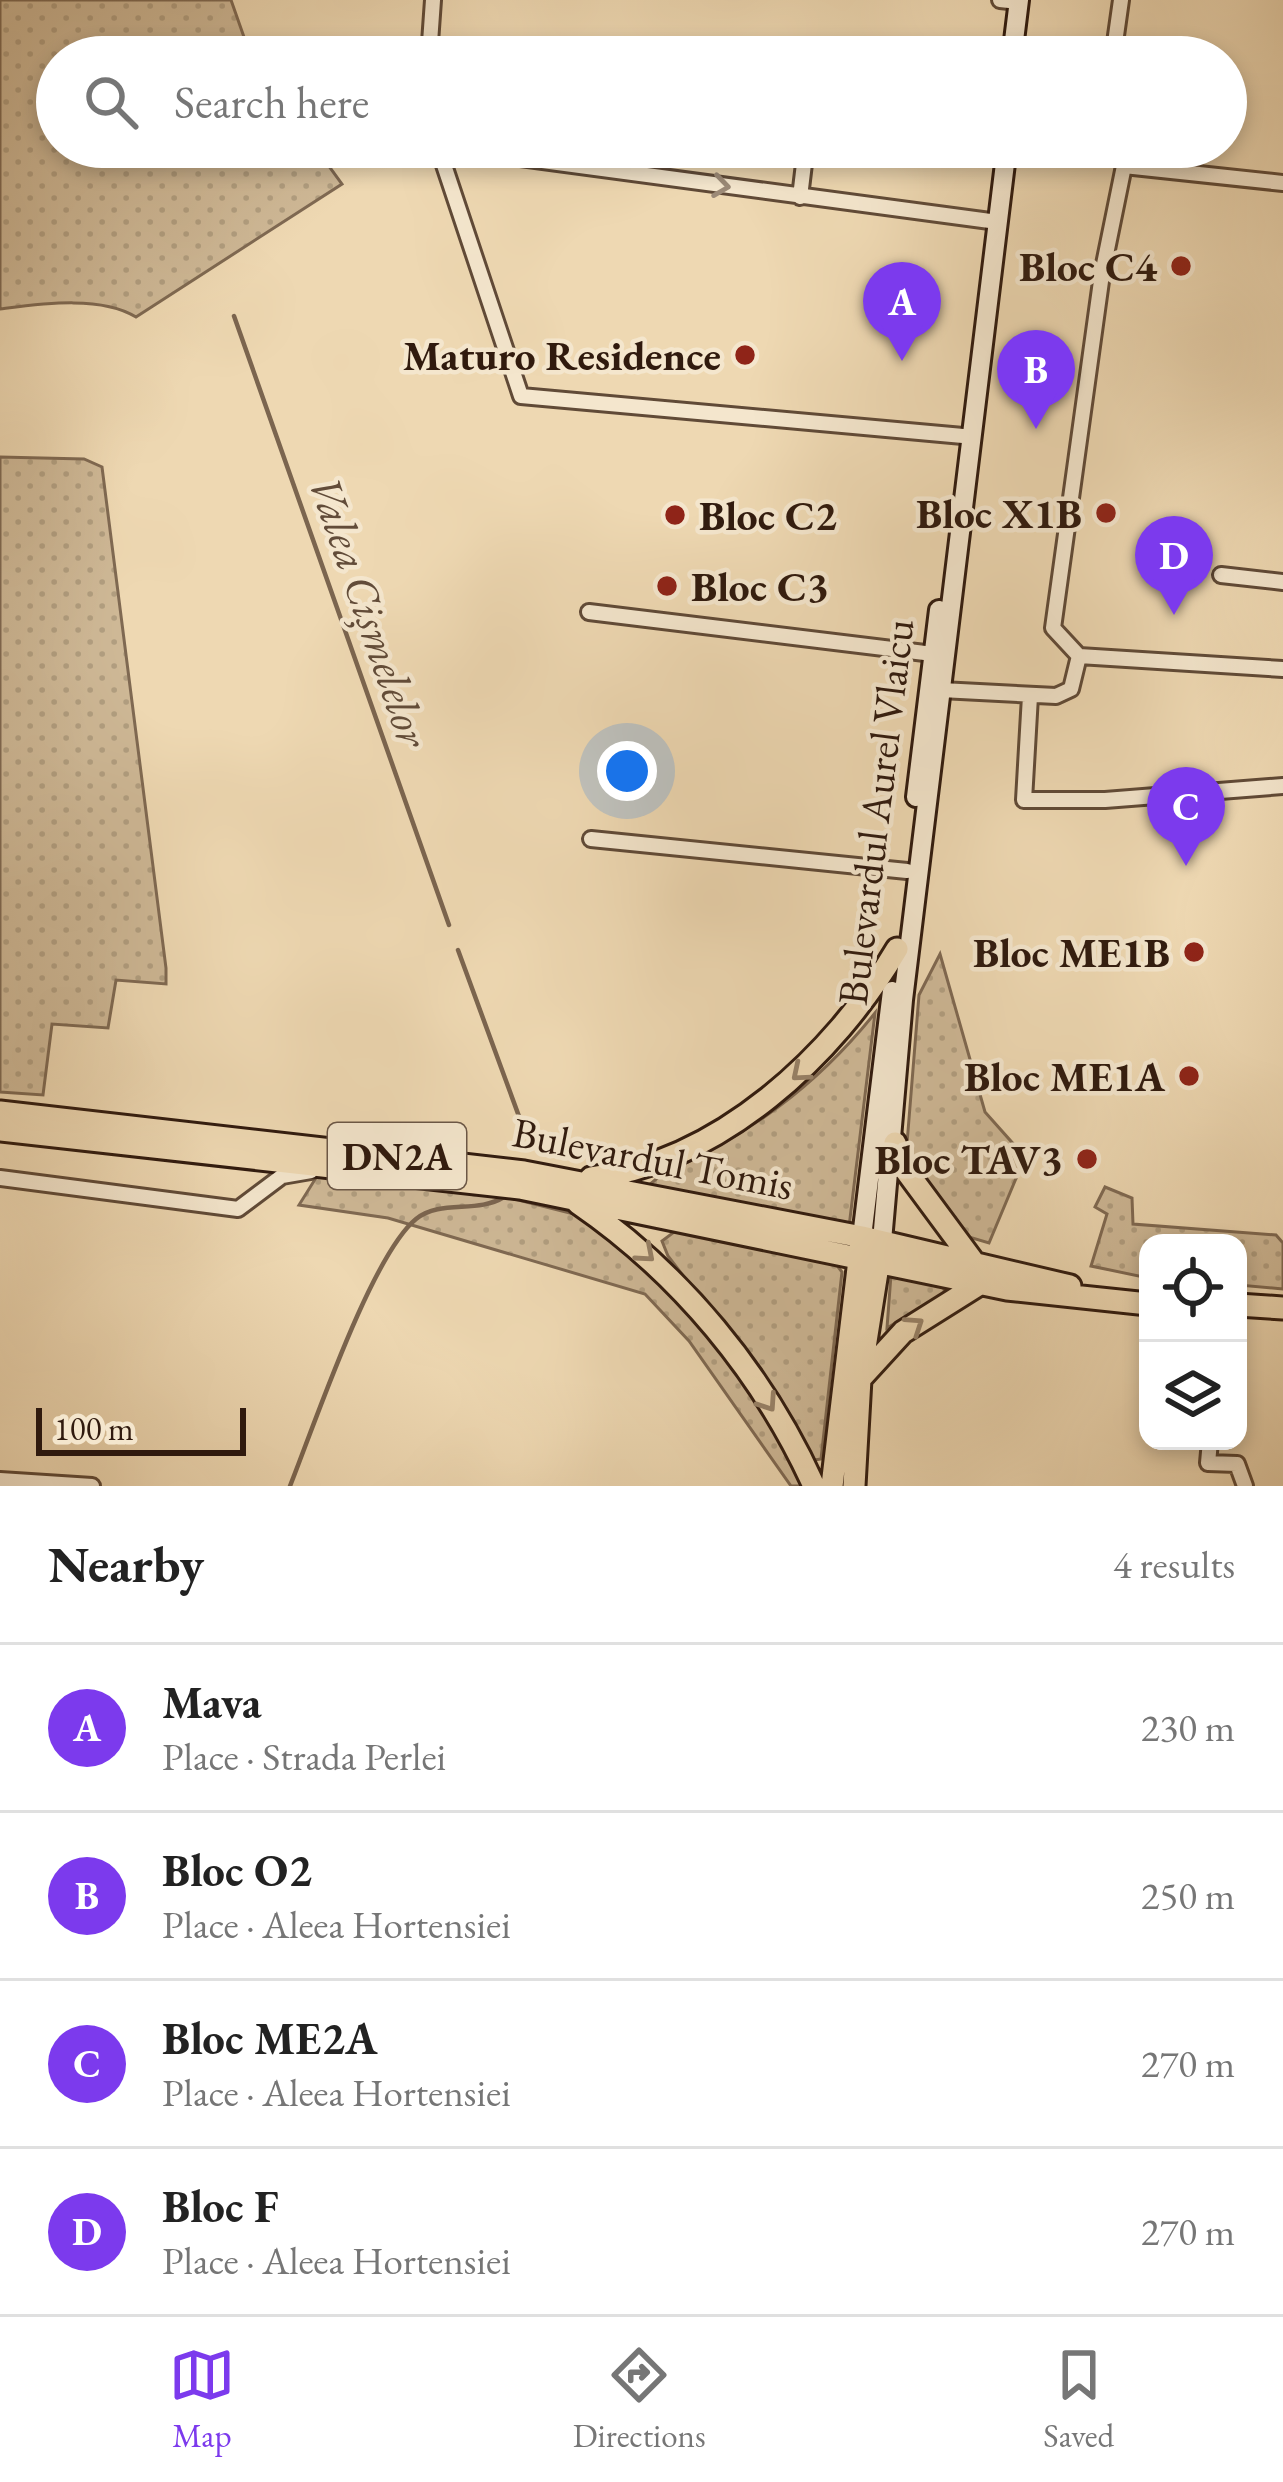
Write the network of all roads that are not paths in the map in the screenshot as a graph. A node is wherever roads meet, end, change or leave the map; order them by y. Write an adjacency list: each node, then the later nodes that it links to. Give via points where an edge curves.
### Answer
1 (433, 0): 4 (street)
2 (1121, 0): 6 (street)
3 (1016, 1): 5 (main road)
4 (430, 36)
5 (1015, 36)
6 (1116, 36)
7 (445, 168): 17 (street, via 521,396)
8 (593, 168): 15 (street, one-way to 15)
9 (803, 168): 15 (street)
10 (1000, 168): 16 (main road, Bulevardul Aurel Vlaicu)
11 (1002, 168): 24 (main road, Bulevardul Aurel Vlaicu)
12 (1124, 168): 22 (street, via 1053,628)
13 (1143, 168): 14 (street)
14 (1283, 183)
15 (800, 196): 16 (street)
16 (990, 221): 17 (main road, Bulevardul Aurel Vlaicu)
17 (962, 436): 21 (main road, Bulevardul Aurel Vlaicu)
18 (1221, 575): 19 (street)
19 (1283, 582)
20 (589, 612): 21 (street)
21 (933, 654): 28 (main road, Bulevardul Aurel Vlaicu)
22 (1079, 656): 23 (street); 25 (street, via 1071,689)
23 (1283, 669)
24 (941, 690): 25 (street); 32 (main road, Bulevardul Aurel Vlaicu, via 903,1000)
25 (1030, 696): 26 (street, via 1024,800)
26 (1283, 786)
27 (591, 839): 28 (street)
28 (908, 871): 29 (main road, Bulevardul Aurel Vlaicu)
29 (897, 949): 35 (main road, one-way to 35, via 848,1025 771,1096 680,1149); 36 (main road, Bulevardul Aurel Vlaicu)
30 (0, 1112): 35 (main road, Bulevardul Tomis / DN2A)
31 (0, 1130): 33 (main road, Bulevardul Tomis / DN2A)
32 (895, 1143): 36 (main road, Bulevardul Aurel Vlaicu); 37 (main road)
33 (336, 1168): 34 (street, via 282,1176 238,1209); 35 (main road, Bulevardul Tomis / DN2A)
34 (0, 1178)
35 (568, 1188): 36 (main road, Bulevardul Tomis / DN2A); 45 (main road, one-way to 45, via 687,1295 772,1407)
36 (871, 1248): 37 (main road, Bulevardul Tomis / DN2A); 41 (main road, Bulevardul Aurel Vlaicu); 46 (main road, Bulevardul Aurel Vlaicu)
37 (978, 1274): 38 (main road, Bulevardul Tomis / DN2A, via 1073,1300); 41 (main road, one-way to 37, via 904,1331)
38 (1139, 1304)
39 (1247, 1306): 40 (main road)
40 (1283, 1308)
41 (860, 1379): 47 (main road, Bulevardul Aurel Vlaicu)
42 (1209, 1450): 48 (street, via 1208,1463 1237,1464)
43 (0, 1480): 44 (street)
44 (92, 1486)
45 (814, 1486)
46 (832, 1486)
47 (854, 1486)
48 (1245, 1486)

